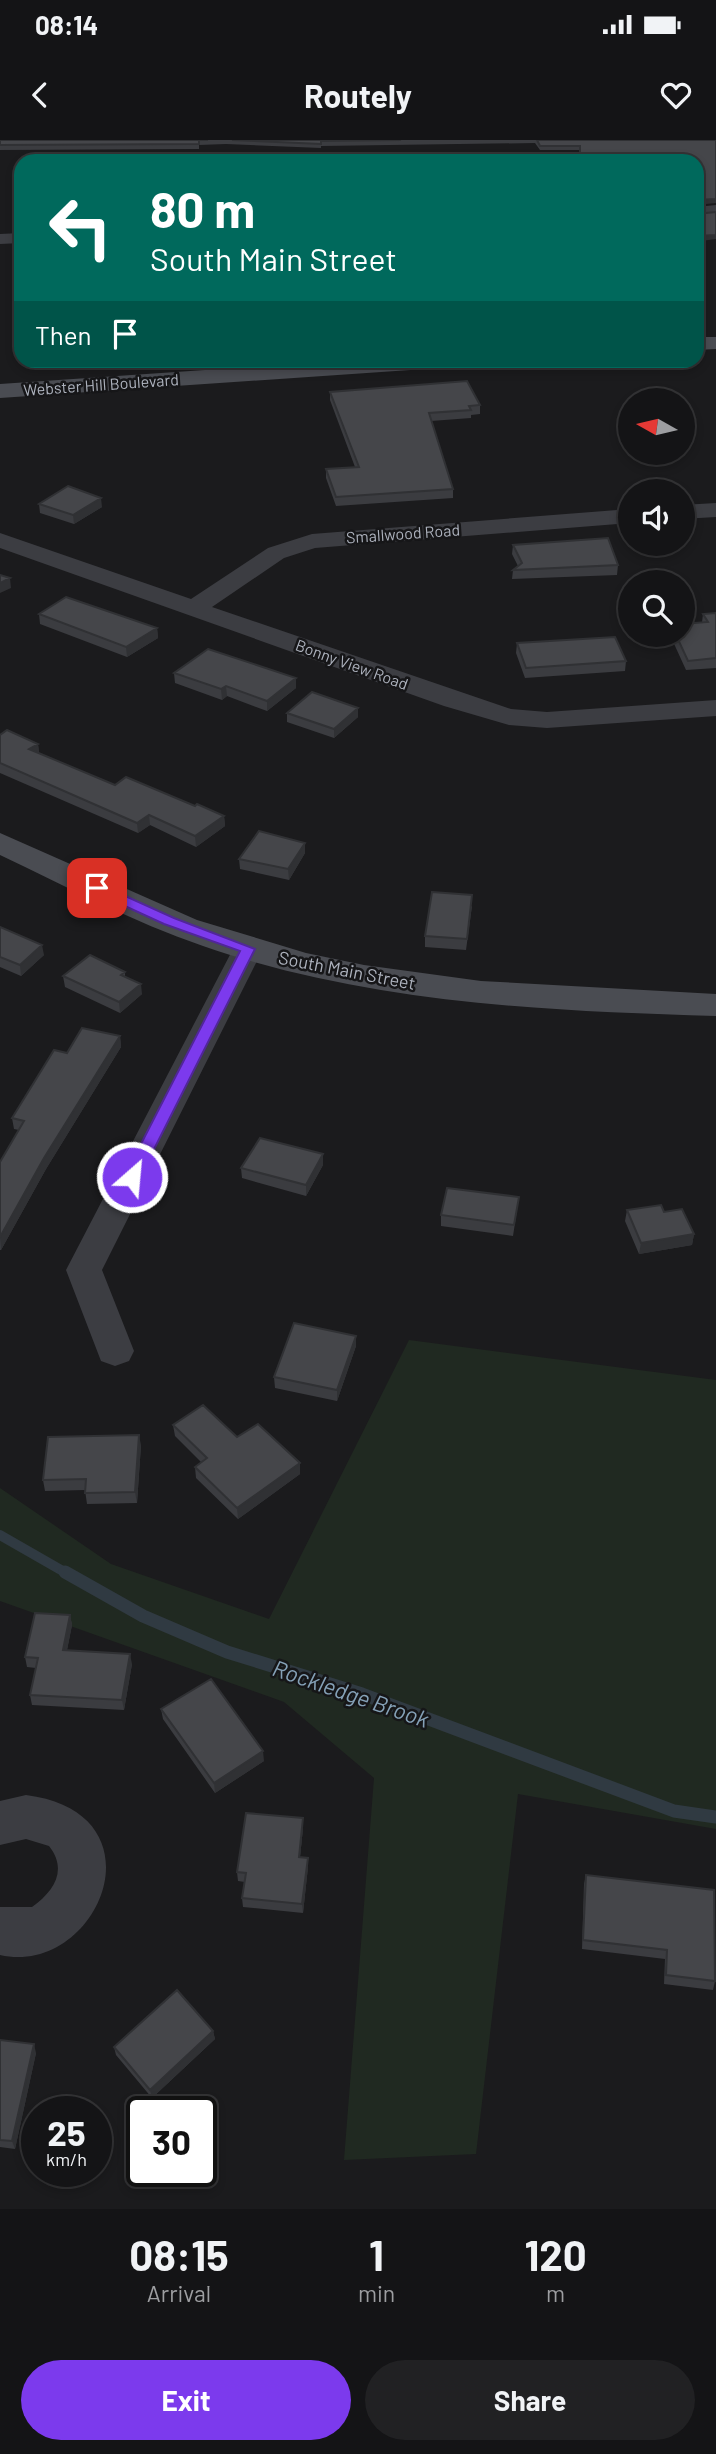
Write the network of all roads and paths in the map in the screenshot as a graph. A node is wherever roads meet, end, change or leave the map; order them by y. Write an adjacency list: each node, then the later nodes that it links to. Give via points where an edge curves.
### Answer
1 (337, 368): 2 (main road, Webster Hill Boulevard)
2 (0, 391)
3 (716, 510): 4 (street)
4 (695, 511)
5 (618, 517): 7 (street, Smallwood Road, via 302,543 276,553)
6 (0, 540): 7 (street, Bonny View Road)
7 (194, 608): 8 (street, Bonny View Road, via 509,717 569,720)
8 (716, 708)
9 (0, 843): 10 (main road, South Main Street, via 169,921)
10 (248, 949): 11 (main road, South Main Street, via 382,979 480,993); 12 (street, via 84,1270)
11 (716, 1004)
12 (115, 1351)
13 (0, 1823): 14 (street, via 20,1816 57,1822 71,1833 83,1865 74,1900 61,1915 26,1933)
14 (0, 1931)

